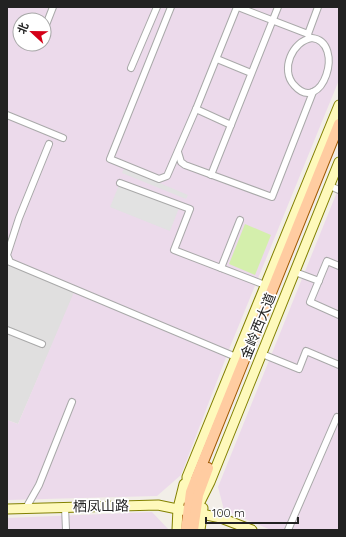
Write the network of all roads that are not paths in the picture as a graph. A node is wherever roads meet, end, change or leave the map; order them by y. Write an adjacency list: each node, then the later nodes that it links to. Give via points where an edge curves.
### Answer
1 (171, 7): 20 (street, via 110,159 159,179 167,176)
2 (238, 7): 6 (street); 8 (street)
3 (278, 7): 6 (street)
4 (318, 7): 7 (street)
5 (156, 8): 9 (street)
6 (273, 20): 7 (street); 10 (street)
7 (309, 36): 11 (street, via 325,42 334,56 331,77 322,88); 11 (street, via 294,49 288,72 290,81 296,87)
8 (216, 59): 10 (street); 13 (street)
9 (131, 68)
10 (251, 73): 16 (street)
11 (313, 92): 22 (street, via 272,197)
12 (339, 105): 31 (street)
13 (196, 109): 16 (street); 20 (street)
14 (7, 115): 17 (street)
15 (339, 124): 43 (main road, 金岭西大道, via 191,492)
16 (231, 125): 22 (street)
17 (63, 138)
18 (339, 143): 43 (main road, 金岭西大道)
19 (49, 144): 36 (street, via 19,218 8,255 10,262)
20 (178, 152): 22 (street, via 181,162 185,165)
21 (339, 162): 24 (street)
22 (211, 175)
23 (120, 183): 28 (street, via 190,209 174,250)
24 (330, 186): 25 (street); 29 (street)
25 (339, 190)
26 (240, 220): 28 (street)
27 (339, 266): 30 (street, via 327,261)
28 (221, 268): 31 (street)
29 (295, 272): 30 (street); 35 (street)
30 (319, 281): 32 (street, via 310,302)
31 (265, 285): 36 (street)
32 (339, 315)
33 (7, 330): 34 (street)
34 (42, 344)
35 (262, 354): 37 (street, via 299,369 306,351); 43 (street, via 210,482)
36 (236, 357): 43 (street, via 187,477)
37 (339, 365)
38 (72, 402): 41 (street, via 39,485)
39 (337, 417): 51 (street)
40 (65, 507): 41 (street, 栖凤山路); 43 (street, 栖凤山路, via 158,505); 44 (street)
41 (26, 508): 42 (street, 栖凤山路)
42 (7, 509)
43 (191, 511): 45 (street); 46 (street); 47 (main road, 金岭西大道); 48 (main road, 金岭西大道); 49 (street); 50 (street, 栖凤山路, via 221,518)
44 (66, 530)
45 (177, 530)
46 (181, 530)
47 (186, 530)
48 (193, 530)
49 (199, 530)
50 (252, 530)
51 (288, 530)

